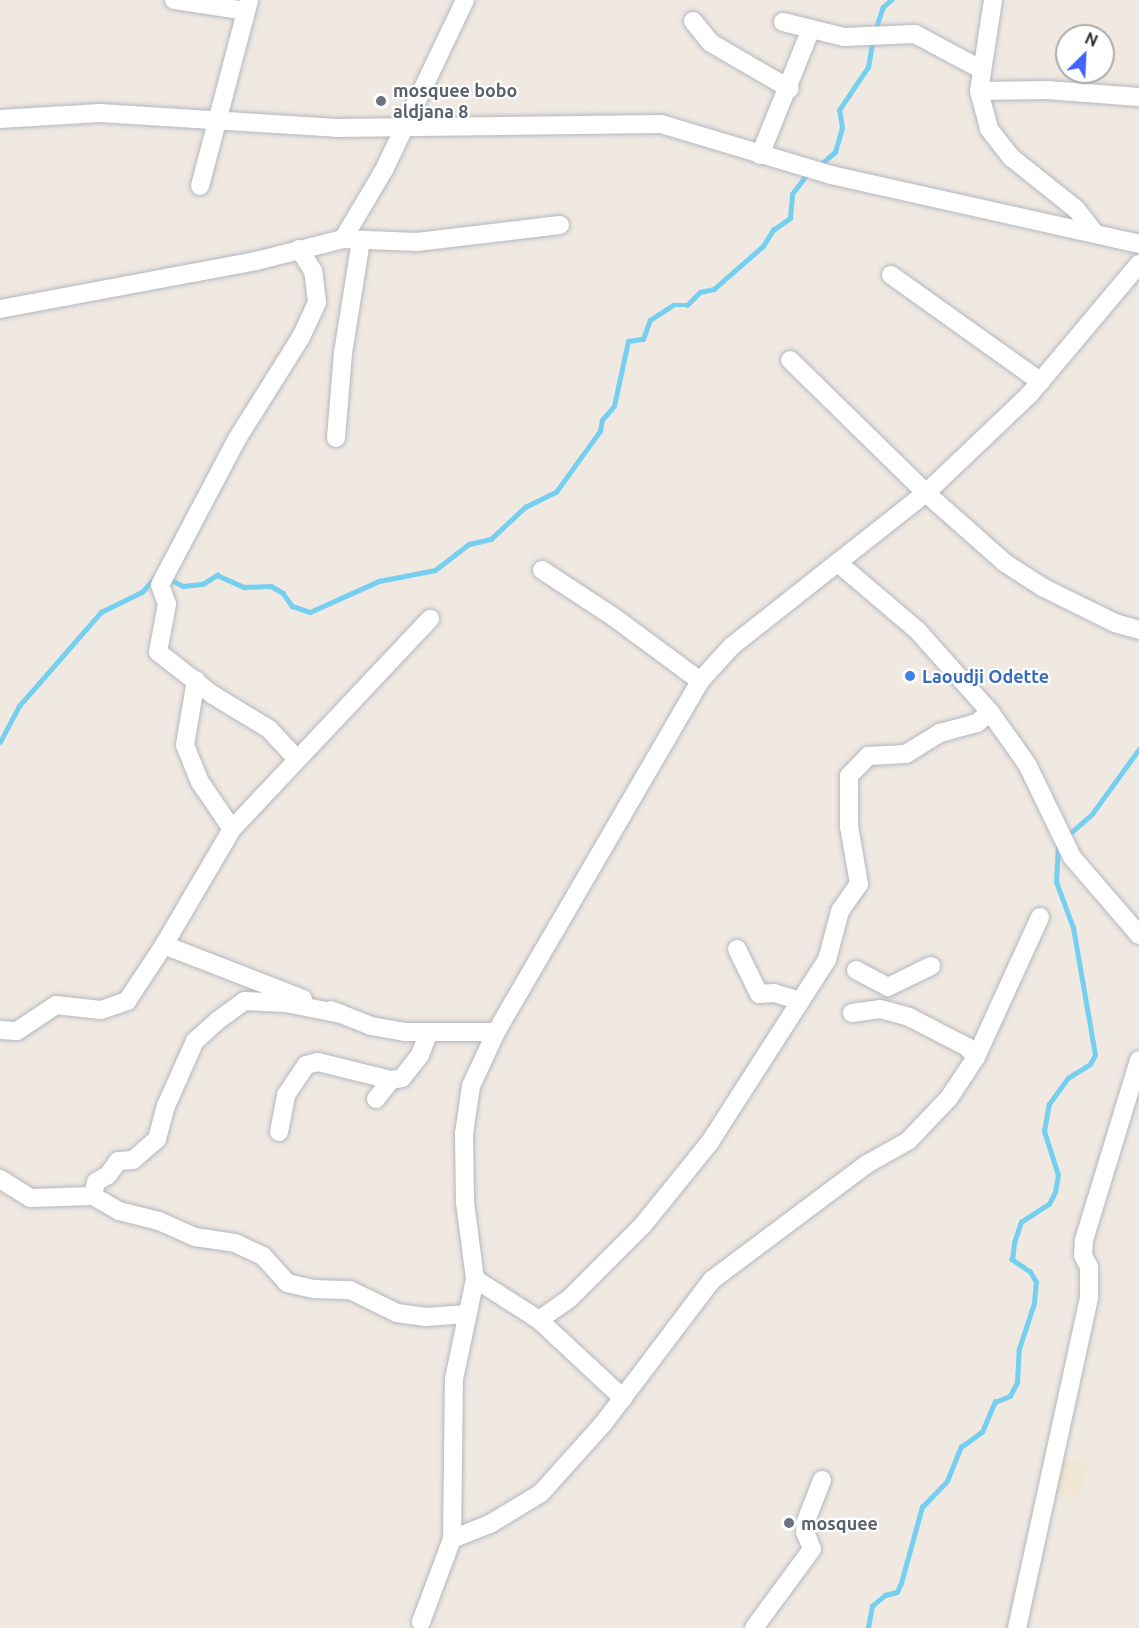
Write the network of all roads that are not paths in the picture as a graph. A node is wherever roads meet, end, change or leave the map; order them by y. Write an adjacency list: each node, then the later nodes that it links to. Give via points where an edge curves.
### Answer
1 (174, 0): 4 (street)
2 (465, 0): 14 (street)
3 (993, 0): 8 (street)
4 (248, 5): 12 (street)
5 (693, 21): 9 (street, via 711,43)
6 (783, 22): 7 (street)
7 (811, 29): 8 (street, via 844,37 915,34); 9 (street)
8 (982, 70): 10 (street)
9 (790, 89): 15 (street)
10 (979, 91): 11 (street, via 1047,90); 18 (street, via 989,129 1012,158 1076,209)
11 (1139, 97)
12 (215, 118): 13 (street, via 100,113); 14 (street, via 337,128); 16 (street)
13 (0, 119)
14 (403, 128): 15 (street, via 661,124); 19 (street)
15 (760, 156): 18 (street)
16 (200, 186)
17 (560, 225): 19 (street, via 417,242)
18 (1095, 233): 20 (street)
19 (352, 239): 21 (street); 27 (street)
20 (1139, 244)
21 (299, 249): 24 (street, via 256,261); 33 (street, via 313,271 317,302 301,337 237,439 160,585 167,604 158,652)
22 (1139, 264): 26 (street)
23 (891, 274): 26 (street)
24 (0, 309)
25 (790, 360): 28 (street)
26 (1041, 382): 28 (street)
27 (336, 438)
28 (926, 493): 29 (street); 32 (street, via 1005,563 1065,598)
29 (838, 563): 34 (street, via 732,646); 35 (street, via 917,630)
30 (542, 570): 34 (street)
31 (430, 619): 36 (street)
32 (1139, 630)
33 (196, 680): 36 (street, via 269,729); 37 (street, via 185,745 200,782)
34 (700, 681): 50 (street)
35 (990, 712): 39 (street, via 1027,764 1072,857); 42 (street, via 977,723 940,733 906,754 868,756 849,776 849,826 859,884 840,911)
36 (297, 759): 37 (street)
37 (232, 830): 40 (street)
38 (1040, 916): 52 (street)
39 (1139, 935)
40 (164, 945): 48 (street); 49 (street, via 127,1001 116,1008 56,1005 23,1029)
41 (737, 949): 45 (street, via 759,994 774,993)
42 (827, 960): 44 (street); 45 (street)
43 (931, 966): 44 (street, via 888,987)
44 (856, 970): 46 (street, via 873,986)
45 (801, 1001): 61 (street, via 754,1078 680,1184 603,1267)
46 (885, 1011): 47 (street); 52 (street, via 923,1023 967,1047)
47 (852, 1012)
48 (341, 1014): 51 (street, via 371,1026); 58 (street, via 286,1003 245,1001 226,1014 195,1041 166,1106 157,1139 133,1160 118,1161 108,1175 96,1182)
49 (0, 1030)
50 (496, 1032): 51 (street); 59 (street, via 471,1086 464,1134 465,1202)
51 (428, 1034): 54 (street, via 420,1055 402,1078)
52 (976, 1057): 62 (street, via 949,1098 908,1141 867,1164 712,1280)
53 (1139, 1060): 67 (street, via 1084,1240 1089,1298)
54 (391, 1080): 55 (street); 56 (street, via 328,1064 306,1065 286,1095)
55 (376, 1099)
56 (279, 1132)
57 (0, 1179): 58 (street, via 31,1198)
58 (93, 1196): 60 (street, via 119,1211 159,1221 195,1237 235,1244 263,1257 287,1283 313,1289 350,1290 397,1313 426,1317)
59 (476, 1279): 60 (street); 61 (street)
60 (467, 1314): 64 (street, via 454,1379)
61 (539, 1320): 62 (street)
62 (623, 1398): 64 (street, via 541,1492 490,1524)
63 (822, 1480): 66 (street, via 806,1521 805,1532 812,1549)
64 (452, 1539): 65 (street)
65 (420, 1626)
66 (754, 1628)
67 (1017, 1628)

